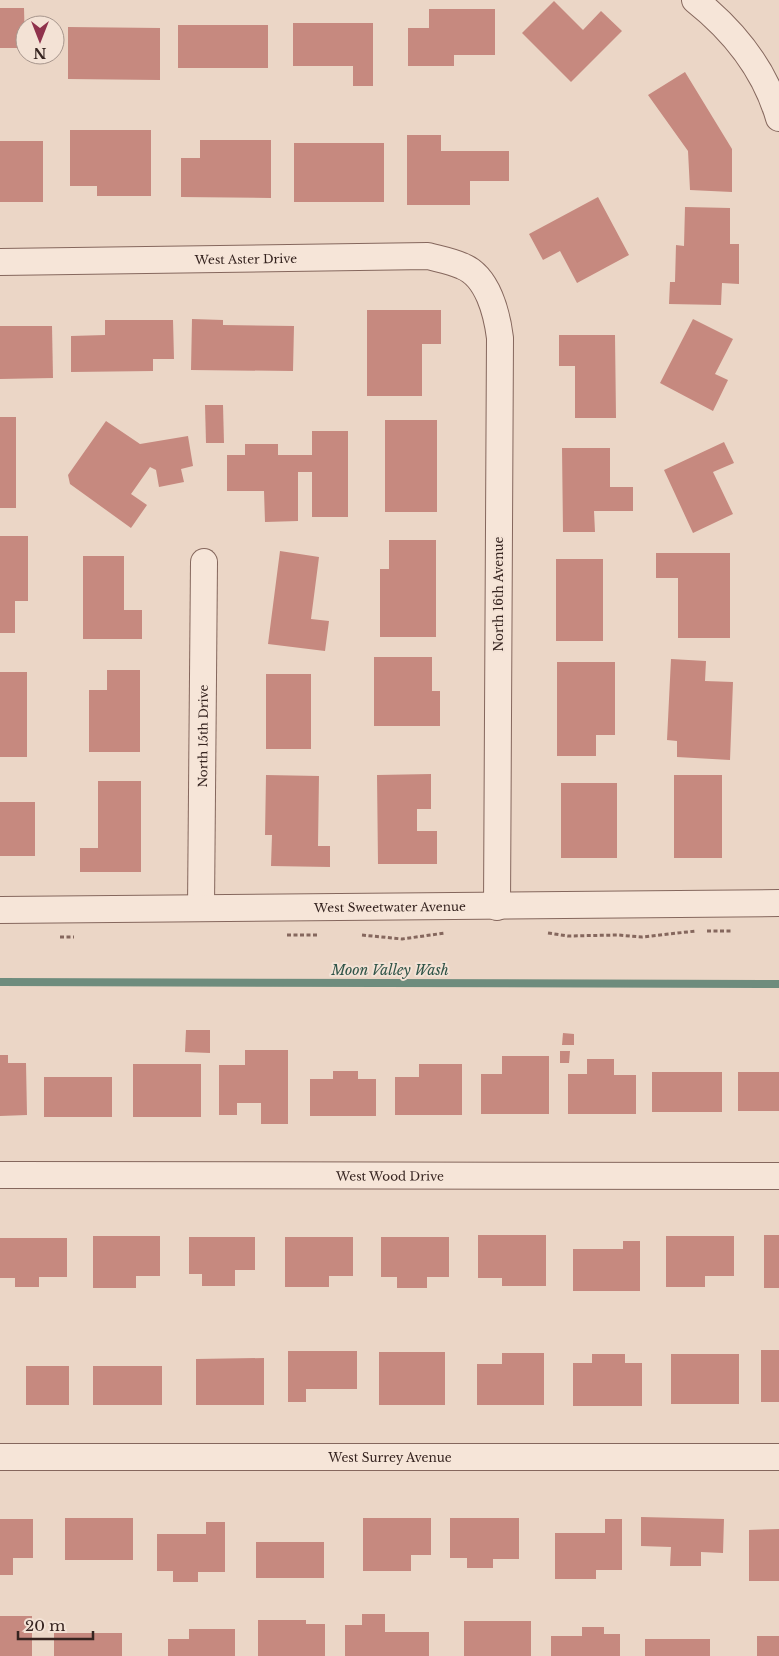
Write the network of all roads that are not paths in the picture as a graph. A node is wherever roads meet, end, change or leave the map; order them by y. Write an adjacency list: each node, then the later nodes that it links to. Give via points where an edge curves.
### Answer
1 (695, 0): 2 (street, via 720,20 749,54 774,101)
2 (779, 118)
3 (0, 262): 4 (street, West Aster Drive, via 428,256 464,266)
4 (484, 285): 7 (street, North 16th Avenue, via 497,313 500,338)
5 (204, 562): 8 (street, North 15th Drive)
6 (779, 903): 7 (street, West Sweetwater Avenue)
7 (497, 907): 8 (street, West Sweetwater Avenue)
8 (201, 908): 9 (street, West Sweetwater Avenue)
9 (0, 910)
10 (0, 1176): 11 (street, West Wood Drive)
11 (779, 1176)
12 (0, 1457): 13 (street, West Surrey Avenue)
13 (779, 1457)

